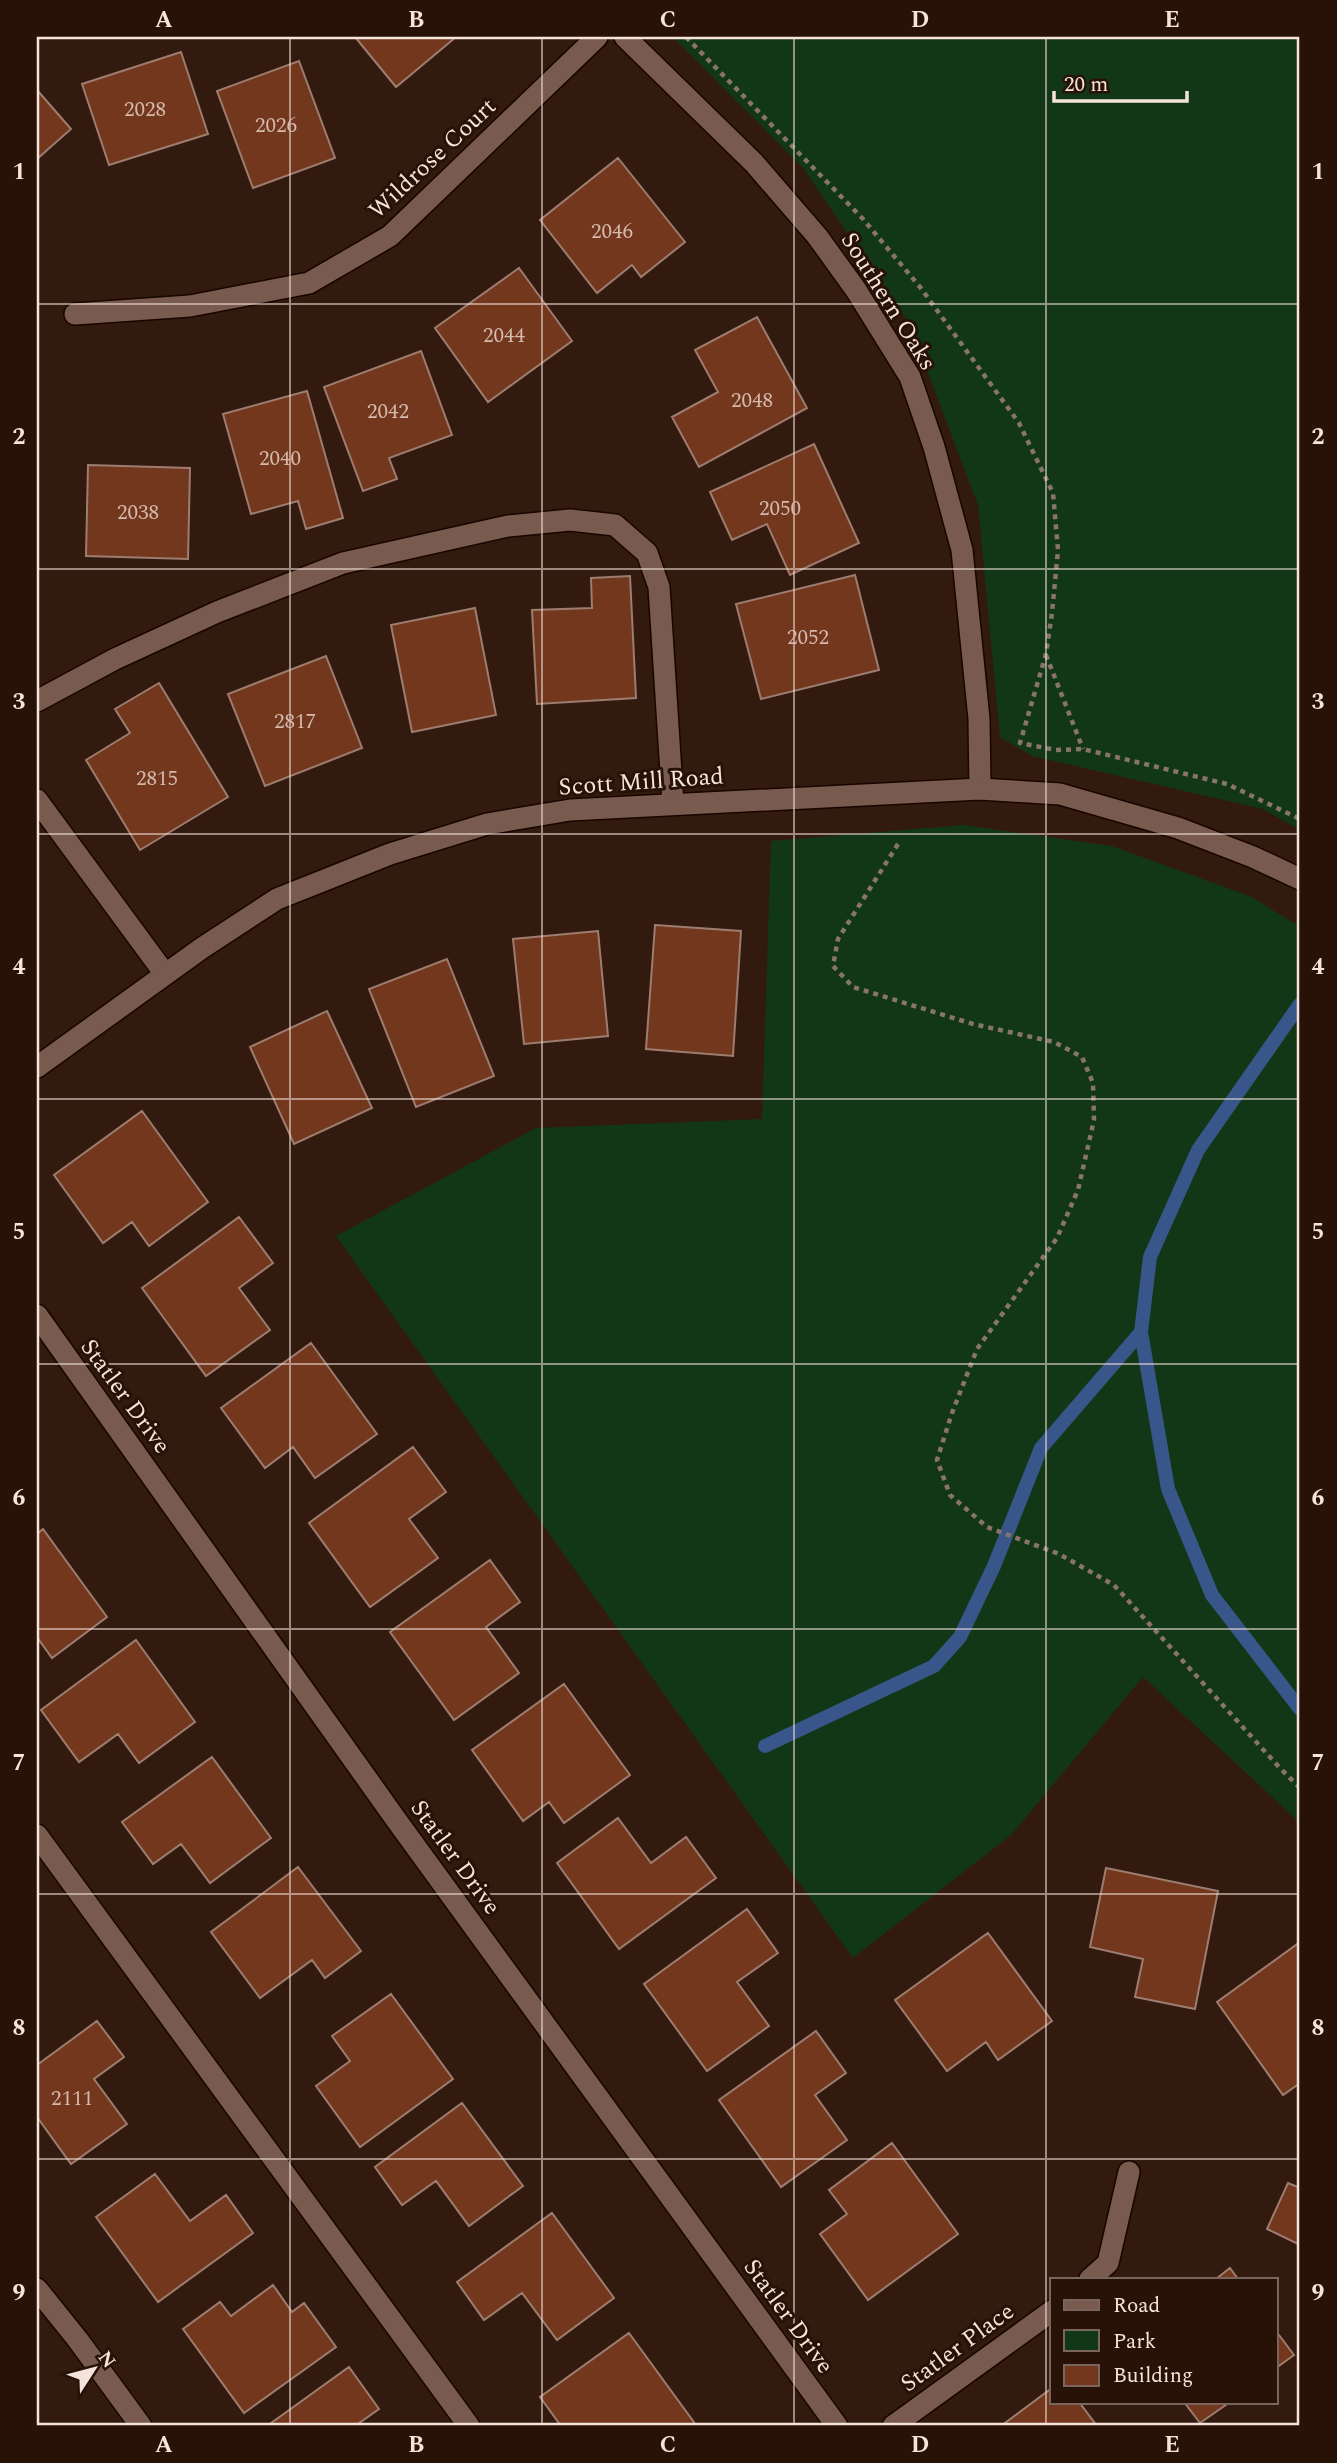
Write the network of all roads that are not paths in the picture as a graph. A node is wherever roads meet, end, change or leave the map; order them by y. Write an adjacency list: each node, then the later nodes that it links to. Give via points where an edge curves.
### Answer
1 (597, 37): 3 (street, Wildrose Court, via 390,236 309,283 190,306)
2 (625, 37): 5 (street, Southern Oaks, via 754,163 817,236 910,377 962,550 979,719)
3 (75, 314)
4 (37, 701): 7 (street, via 217,612 343,563 508,526 570,520 615,525 647,553 659,587)
5 (980, 789): 7 (street, Scott Mill Road); 8 (street, Scott Mill Road, via 1073,797 1178,828)
6 (37, 800): 9 (street)
7 (673, 804): 9 (street, Scott Mill Road, via 558,812 487,824 390,854 277,899)
8 (1300, 879)
9 (165, 974): 10 (street, Scott Mill Road)
10 (37, 1066)
11 (37, 1315): 19 (street, Statler Drive, via 397,1821)
12 (37, 1835): 18 (street)
13 (1129, 2172): 14 (street, via 1108,2263)
14 (1091, 2278)
15 (37, 2289): 17 (street)
16 (1050, 2312): 20 (street, Statler Place)
17 (141, 2426)
18 (469, 2426)
19 (837, 2426)
20 (893, 2426)

